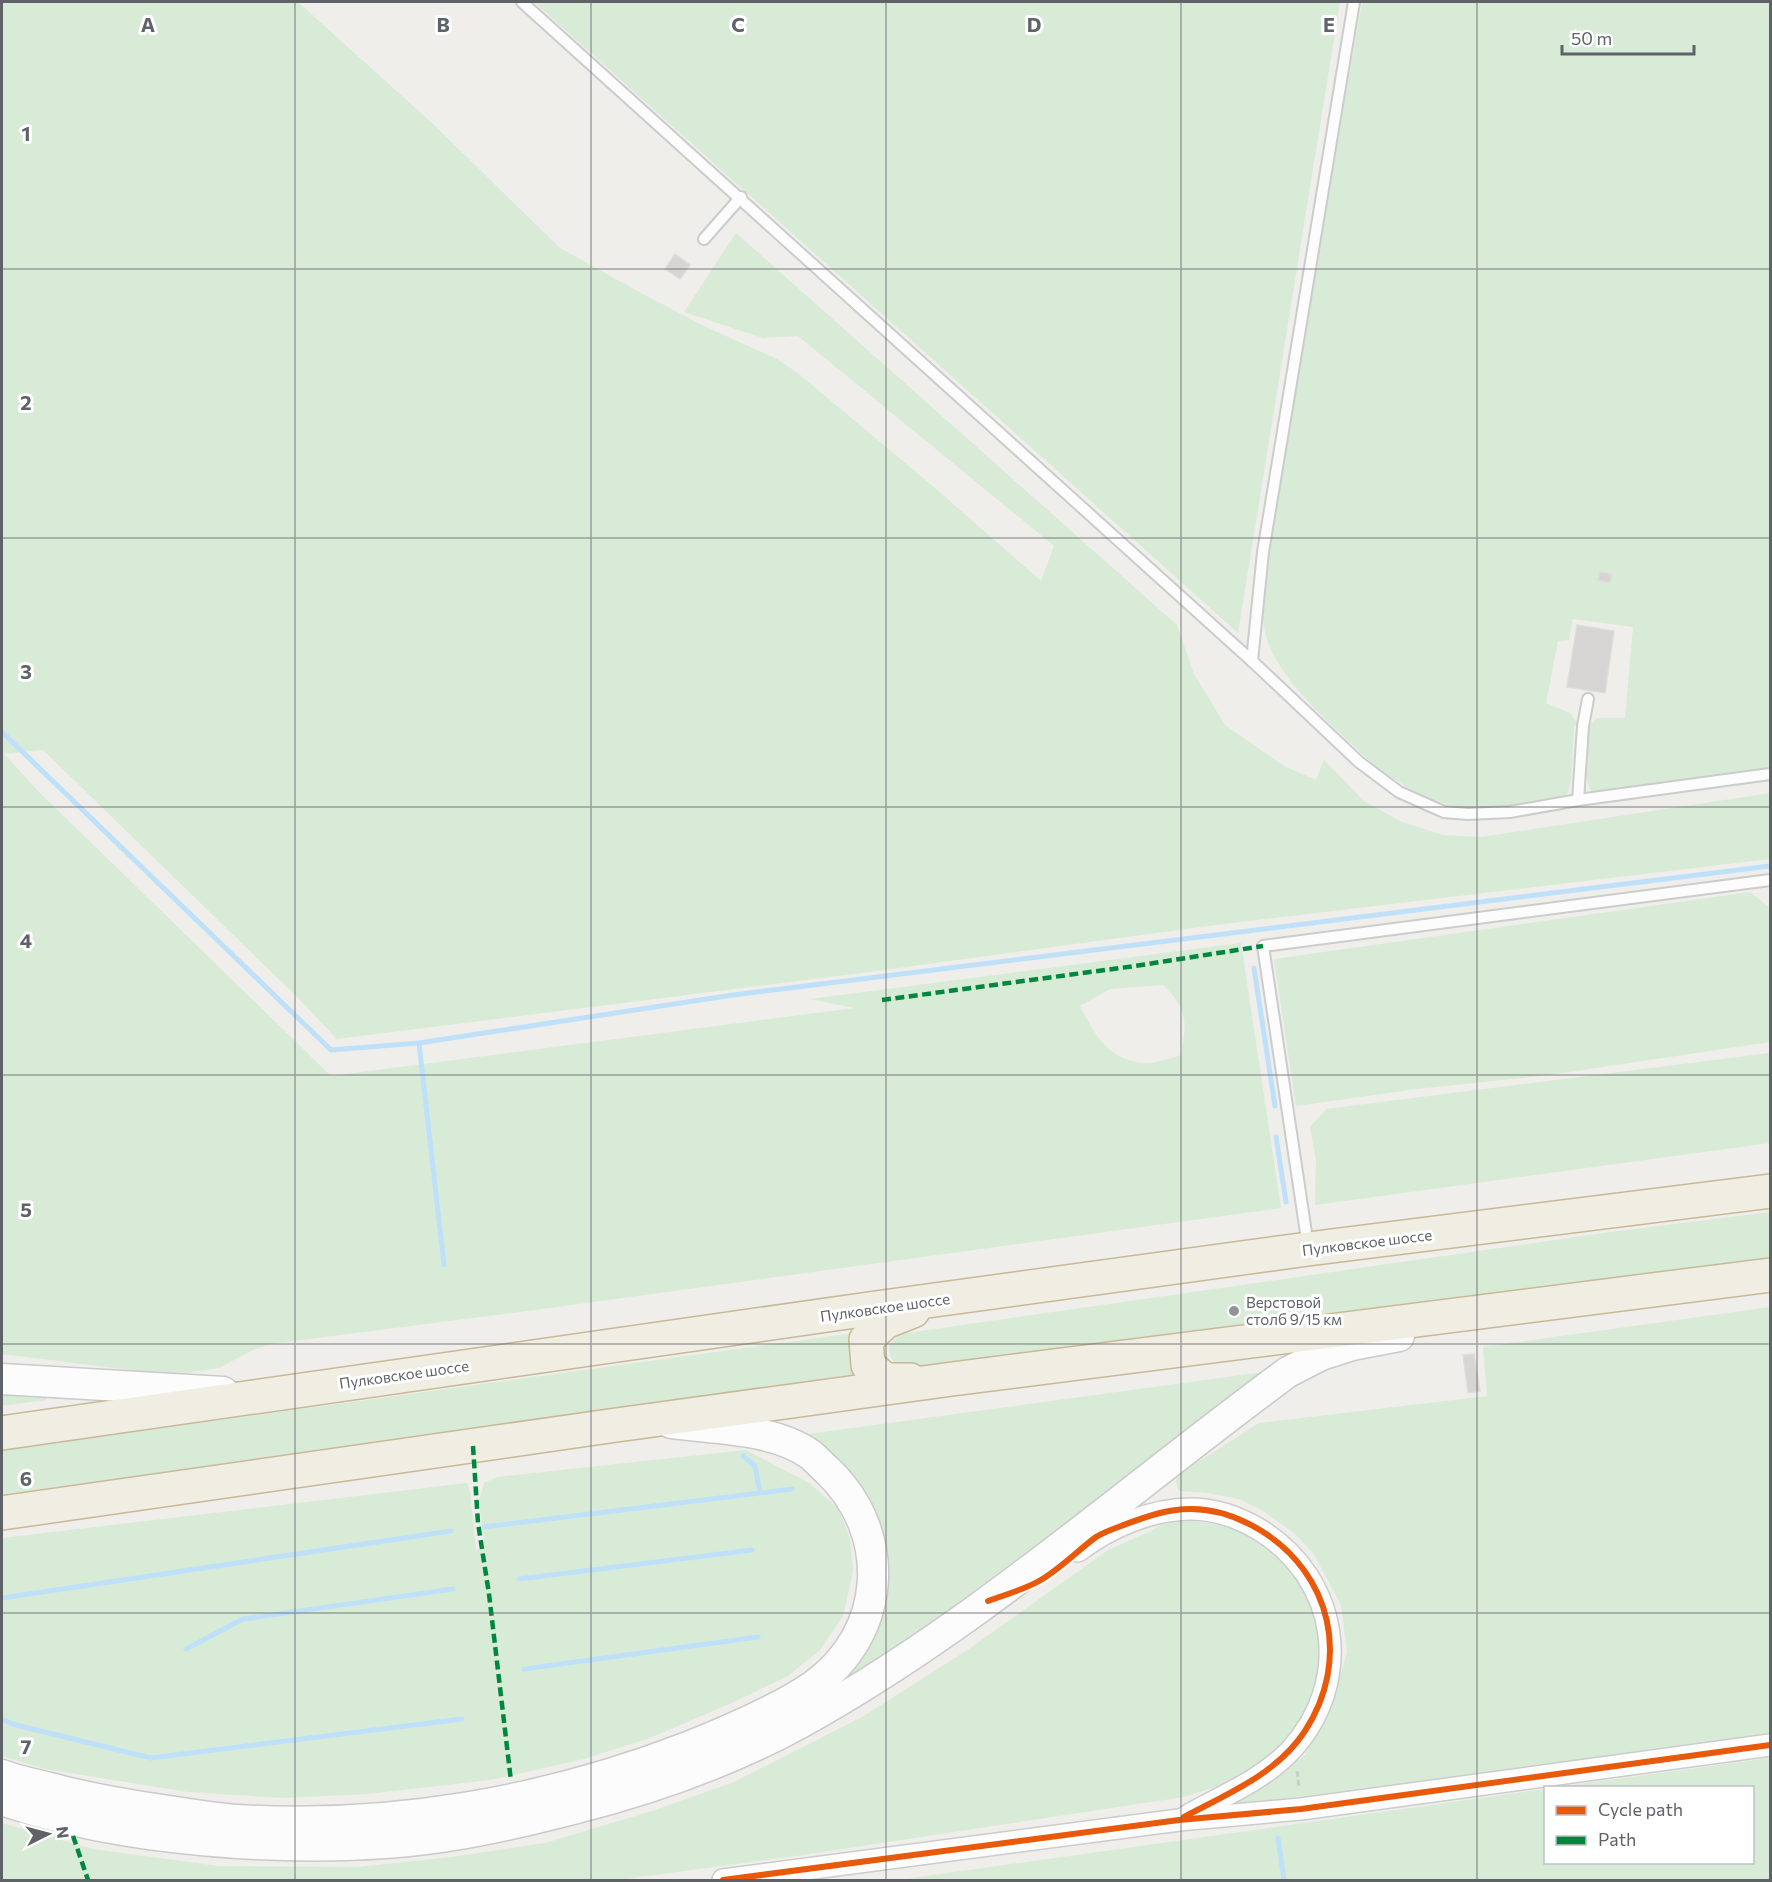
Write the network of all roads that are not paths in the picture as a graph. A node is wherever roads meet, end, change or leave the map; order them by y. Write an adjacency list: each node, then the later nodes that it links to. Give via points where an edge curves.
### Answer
1 (522, 2): 3 (lane)
2 (1354, 2): 5 (lane, via 1263,552)
3 (741, 197): 4 (lane); 5 (lane)
4 (704, 239)
5 (1252, 661): 8 (lane, via 1359,762 1399,792 1424,804 1444,812 1468,814 1510,812)
6 (1588, 699): 8 (lane)
7 (1770, 774): 8 (lane)
8 (1578, 800)
9 (1770, 880): 11 (lane, via 1263,946)
10 (1770, 1191): 11 (highway, Пулковское шоссе)
11 (1308, 1249): 13 (highway, Пулковское шоссе)
12 (1770, 1275): 14 (highway)
13 (946, 1299): 16 (highway, via 885,1322 866,1340 868,1365 885,1380); 17 (highway, Пулковское шоссе)
14 (1438, 1318): 16 (highway); 21 (main road, via 1394,1338 1321,1355 1288,1372)
15 (2, 1379): 17 (main road)
16 (944, 1380): 18 (highway)
17 (264, 1394): 19 (highway, Пулковское шоссе)
18 (654, 1421): 20 (highway); 23 (main road, via 762,1434 783,1441 810,1454 839,1482 858,1510 868,1533 873,1571 865,1621 842,1660 813,1686 781,1704 719,1735 662,1757 534,1796 458,1810 385,1817 336,1821 236,1820 104,1802)
19 (2, 1433)
20 (2, 1513)
21 (988, 1601): 24 (main road, via 866,1684 799,1724 658,1785 534,1819 453,1835 305,1846 189,1840 96,1826); 25 (street, via 1040,1581 1099,1535 1160,1512 1193,1509 1243,1520 1274,1539 1306,1571 1319,1594 1330,1643 1329,1667 1315,1715 1276,1764)
22 (1770, 1745): 25 (street, via 1493,1788)
23 (2, 1775)
24 (2, 1800)
25 (1179, 1820): 26 (street)
26 (723, 1881)

